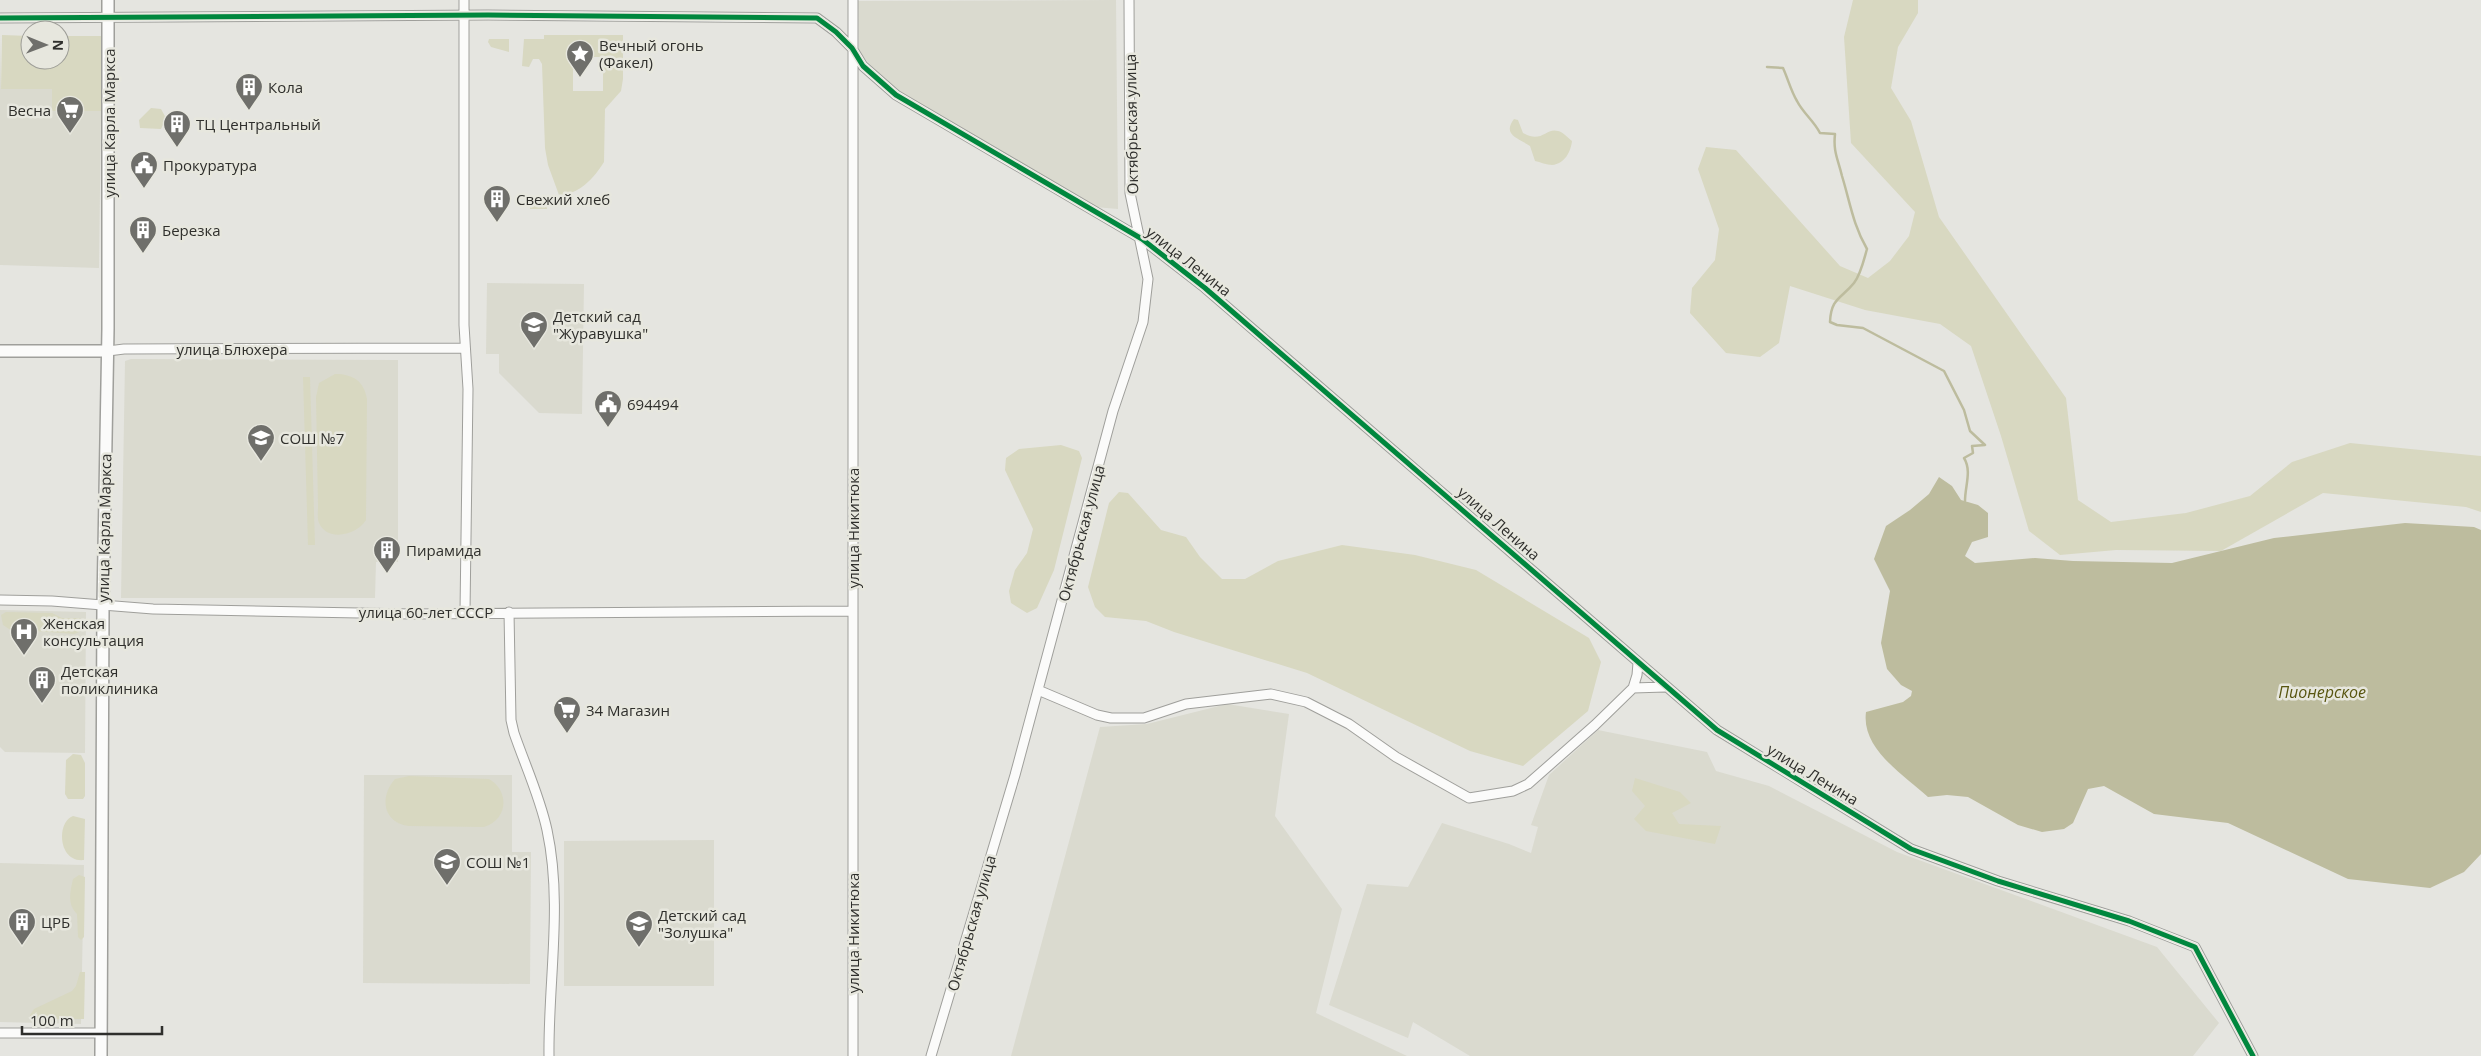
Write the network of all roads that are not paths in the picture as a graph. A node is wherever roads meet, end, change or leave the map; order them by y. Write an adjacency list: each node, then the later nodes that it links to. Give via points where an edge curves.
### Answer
1 (108, 0): 5 (street, улица Карла Маркса)
2 (464, 0): 6 (street)
3 (853, 0): 8 (street, улица Никитюка)
4 (1129, 0): 9 (street, Октябрьская улица, via 1130,193)
5 (109, 16): 6 (street, улица Ленина); 7 (street, улица Ленина); 12 (street, улица Карла Маркса)
6 (465, 16): 8 (street, улица Ленина, via 817,18); 10 (street)
7 (0, 18)
8 (852, 48): 9 (street, улица Ленина, via 863,66 896,95); 15 (street, улица Никитюка)
9 (1142, 239): 18 (street, улица Ленина, via 1257,332); 21 (street, Октябрьская улица, via 1148,279 1143,322 1113,411)
10 (465, 348): 12 (street, улица Блюхера, via 124,348); 16 (street, via 468,389)
11 (0, 351): 12 (street, улица Блюхера)
12 (108, 351): 14 (street, улица Карла Маркса)
13 (0, 600): 14 (street, улица 60-лет СССР, via 52,600)
14 (103, 605): 16 (street, улица 60-лет СССР, via 153,609 412,614); 23 (street, улица Карла Маркса)
15 (853, 611): 17 (street, улица 60-лет СССР); 26 (street, улица Никитюка)
16 (465, 612): 17 (street, улица 60-лет СССР)
17 (508, 612): 25 (street, via 512,726 548,831 552,872 554,909 548,1011)
18 (1638, 662): 19 (street, улица Ленина); 20 (street)
19 (1666, 687): 20 (street); 28 (street, улица Ленина, via 1717,730 1911,848 1998,881 2129,921 2196,947)
20 (1633, 688): 21 (street, via 1528,784 1513,791 1469,798 1396,757 1349,724 1306,702 1271,694 1186,704 1144,718 1112,718 1097,715)
21 (1038, 690): 27 (street, Октябрьская улица)
22 (0, 1033): 23 (street)
23 (101, 1033): 24 (street, улица Карла Маркса)
24 (101, 1056)
25 (549, 1056)
26 (852, 1056)
27 (931, 1056)
28 (2253, 1056)

